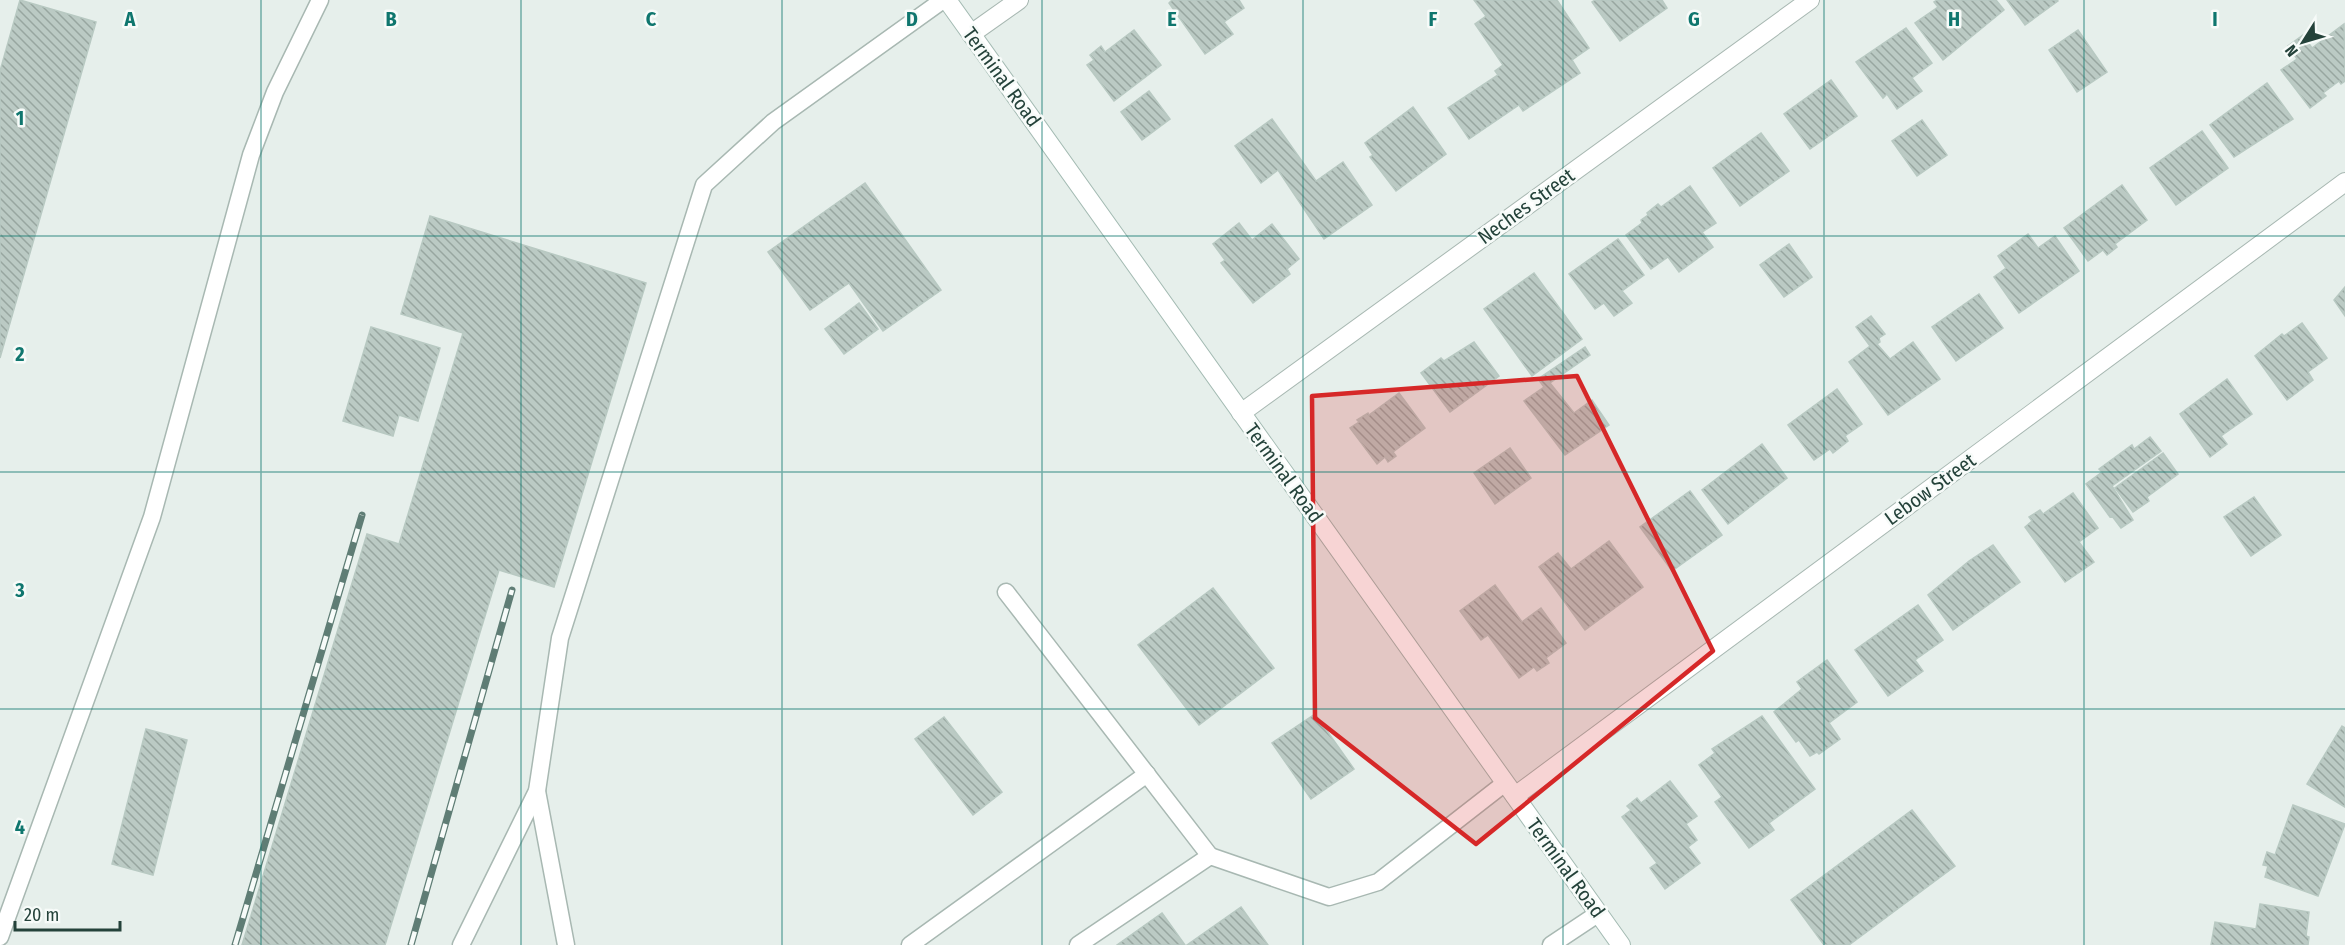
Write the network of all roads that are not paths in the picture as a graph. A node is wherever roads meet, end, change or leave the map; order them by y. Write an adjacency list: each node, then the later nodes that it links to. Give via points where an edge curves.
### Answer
1 (320, 0): 14 (lane, via 275,92 251,155 152,517)
2 (945, 0): 5 (street, Terminal Road); 11 (lane, via 773,123 704,185 560,638)
3 (1019, 0): 5 (street)
4 (1810, 0): 7 (street, Neches Street)
5 (971, 34): 7 (street, Terminal Road)
6 (2345, 182): 10 (street, Lebow Street)
7 (1241, 413): 10 (street, Terminal Road)
8 (1006, 592): 9 (lane)
9 (1147, 774): 12 (lane); 17 (lane)
10 (1510, 789): 12 (lane, via 1378,882 1329,897); 13 (street, Terminal Road)
11 (537, 791): 15 (lane); 16 (lane)
12 (1210, 856): 18 (lane)
13 (1599, 913): 19 (lane); 20 (street, Terminal Road)
14 (0, 937)
15 (461, 945)
16 (566, 945)
17 (910, 945)
18 (1078, 945)
19 (1551, 945)
20 (1621, 945)

